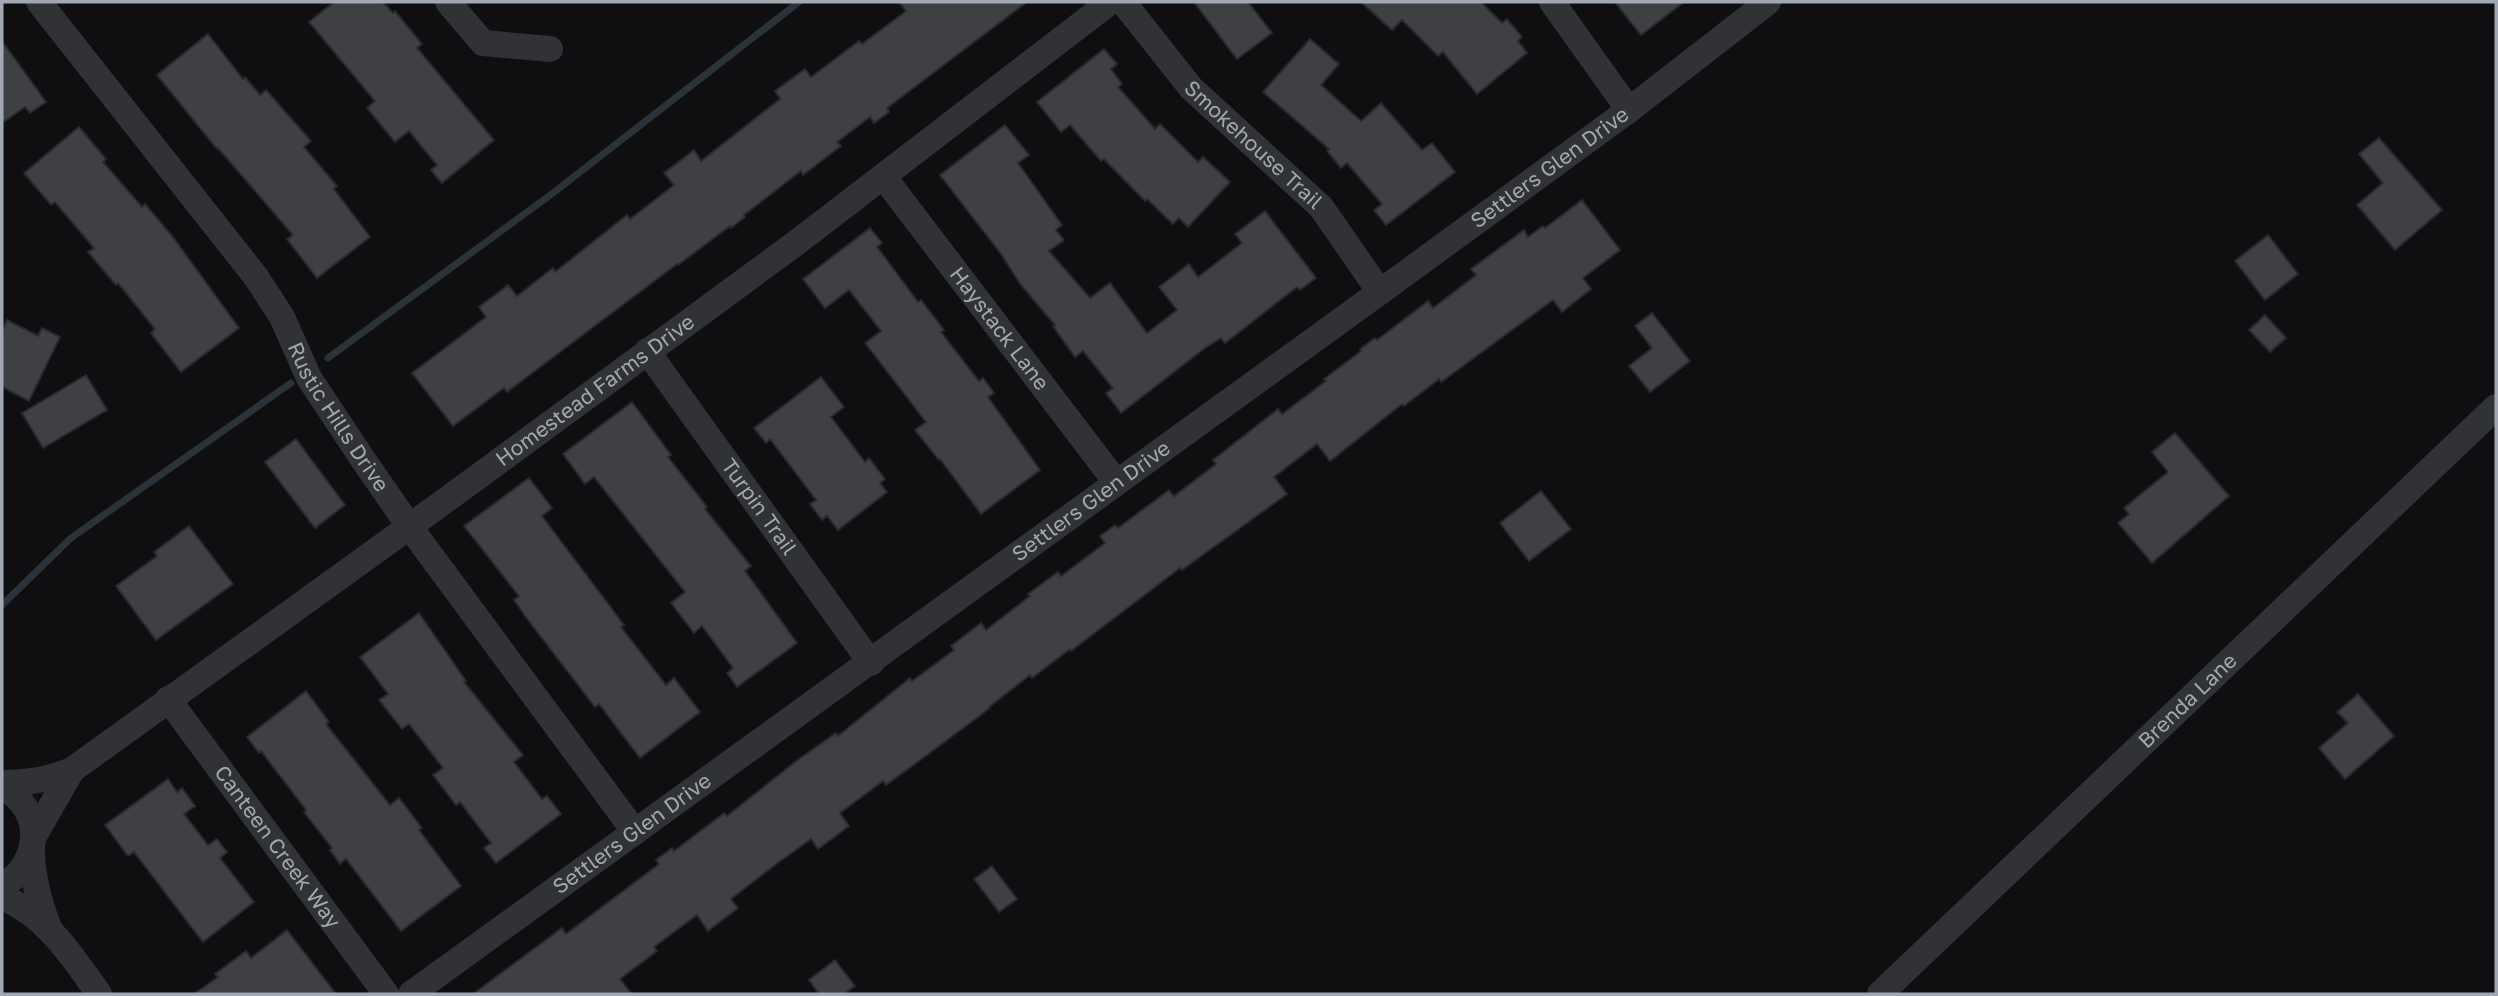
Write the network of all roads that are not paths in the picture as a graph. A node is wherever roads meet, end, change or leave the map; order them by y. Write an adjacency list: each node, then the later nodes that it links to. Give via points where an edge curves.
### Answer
1 (39, 2): 14 (street, Rustic Hills Drive, via 256,277 282,317 309,379)
2 (448, 2): 7 (street, via 483,43)
3 (1110, 2): 9 (street, Homestead Farms Drive)
4 (1122, 2): 10 (street, Smokehouse Trail, via 1191,88 1321,207)
5 (1552, 2): 8 (street)
6 (1768, 2): 8 (street, Settlers Glen Drive)
7 (550, 49)
8 (1629, 110): 10 (street, Settlers Glen Drive)
9 (883, 176): 11 (street, Homestead Farms Drive); 13 (street, Haystack Lane)
10 (1380, 292): 13 (street, Settlers Glen Drive)
11 (647, 351): 14 (street, Homestead Farms Drive); 15 (street, Turpin Trail)
12 (2496, 407): 27 (street, Brenda Lane)
13 (1116, 482): 15 (street, Settlers Glen Drive)
14 (409, 526): 16 (street, Homestead Farms Drive); 19 (street, Rustic Hills Drive)
15 (871, 663): 19 (street, Settlers Glen Drive)
16 (168, 699): 17 (street, Homestead Farms Drive); 25 (street, Canteen Creek Way)
17 (72, 770): 18 (street, Homestead Farms Drive); 20 (street, Homestead Farms Drive)
18 (2, 785): 20 (street, Homestead Farms Drive, via 30,816)
19 (635, 832): 26 (street, Settlers Glen Drive)
20 (33, 844): 21 (street, Homestead Farms Drive, via 25,867); 23 (street, via 32,873)
21 (2, 886)
22 (2, 897): 23 (street)
23 (49, 928): 24 (street)
24 (99, 994)
25 (386, 994)
26 (411, 994)
27 (1880, 994)

